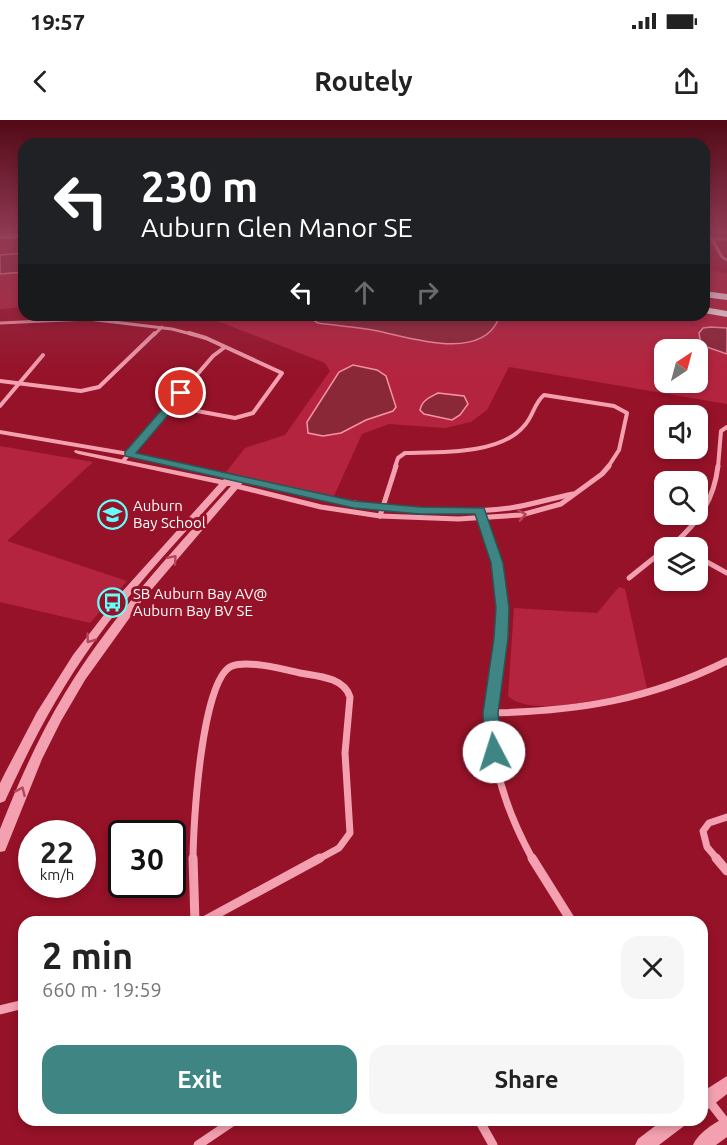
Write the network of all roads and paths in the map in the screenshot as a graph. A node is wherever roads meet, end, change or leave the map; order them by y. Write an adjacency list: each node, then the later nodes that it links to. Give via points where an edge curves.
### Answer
1 (710, 295): 2 (highway)
2 (727, 297)
3 (710, 311): 4 (highway)
4 (727, 314)
5 (39, 321): 7 (street)
6 (99, 321): 8 (street)
7 (0, 323)
8 (162, 327): 9 (street); 12 (street, via 97,389 81,392)
9 (225, 347): 14 (street); 14 (street, via 282,373 253,413 235,418)
10 (43, 355): 12 (street)
11 (0, 381): 12 (street)
12 (20, 383): 13 (street)
13 (0, 406)
14 (170, 406): 18 (street)
15 (727, 427): 19 (street, via 721,431)
16 (0, 432): 18 (street)
17 (0, 439): 18 (street)
18 (126, 457): 21 (street)
19 (719, 474): 20 (street); 27 (street, via 702,517)
20 (727, 476)
21 (234, 481): 23 (street); 25 (street, via 321,507); 34 (street, one-way to 34, via 125,595 90,639 32,732); 36 (street, one-way to 21, via 39,753 80,678 129,609)
22 (573, 494): 23 (street, via 588,486 612,463 627,413 614,406 550,395 539,399 524,427 497,444 462,452 402,454); 24 (street, via 512,508); 26 (street, one-way to 22, via 536,512 561,504)
23 (382, 508): 24 (street); 25 (street)
24 (480, 510): 26 (street)
25 (380, 516): 26 (street)
26 (483, 518): 33 (street, via 497,563 502,608)
27 (683, 537)
28 (654, 557): 31 (street)
29 (708, 563): 30 (street)
30 (727, 573)
31 (629, 578)
32 (727, 661): 33 (street, via 674,687 620,702 558,711)
33 (491, 713): 40 (street, via 494,752 508,807 537,869)
34 (0, 797)
35 (727, 816): 37 (street, via 709,824 704,831 706,847)
36 (0, 846)
37 (727, 871)
38 (195, 916): 39 (street, via 192,814 201,746 222,675 232,665 248,663 339,682 350,697 345,753 348,839 339,848)
39 (213, 916)
40 (568, 916)
41 (18, 1006): 42 (street)
42 (0, 1010)
43 (727, 1084): 44 (street)
44 (708, 1096)
45 (708, 1103): 46 (street)
46 (727, 1125): 53 (street)
47 (226, 1126): 50 (street)
48 (482, 1126): 51 (street)
49 (670, 1126): 52 (street)
50 (198, 1145)
51 (493, 1145)
52 (644, 1145)
53 (702, 1145)

